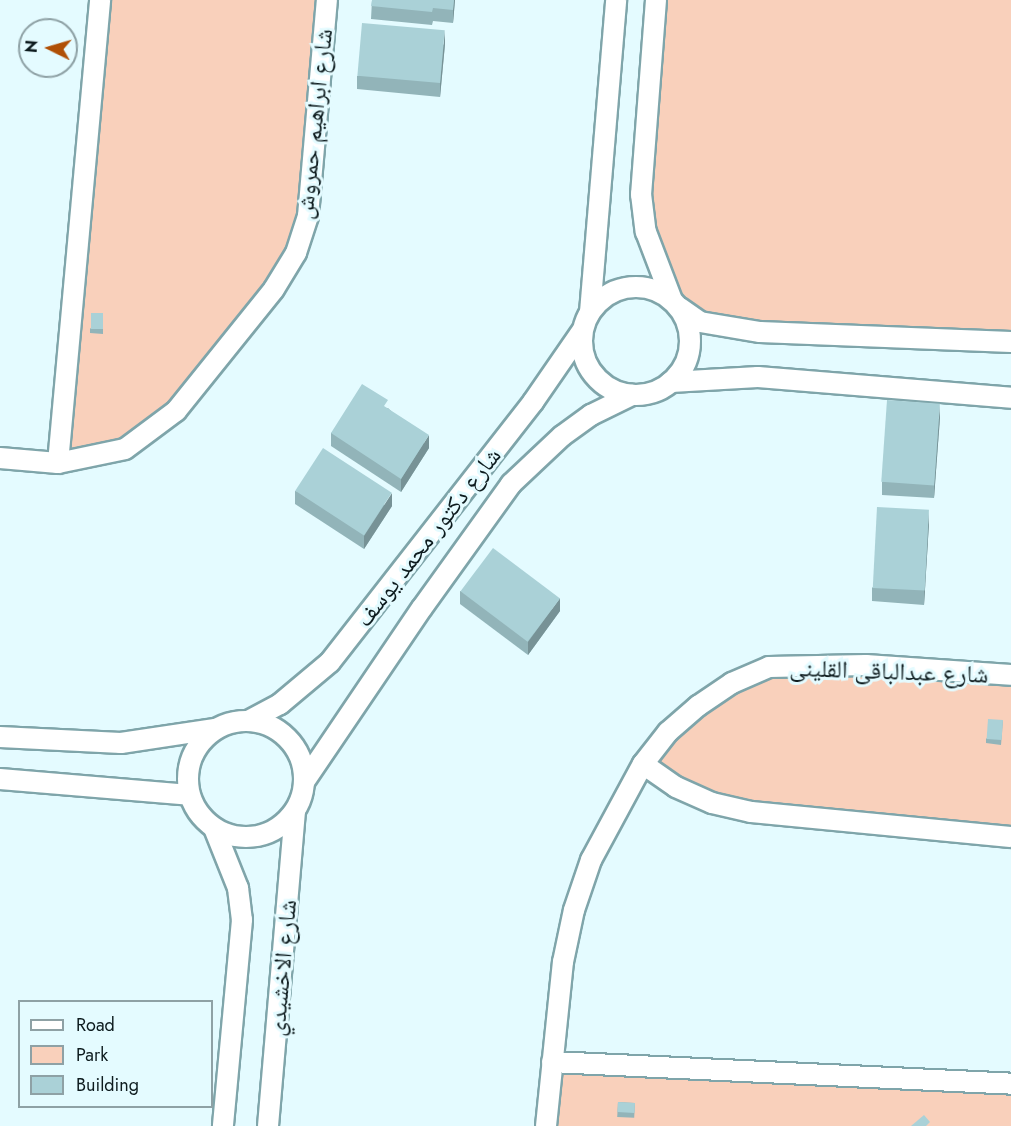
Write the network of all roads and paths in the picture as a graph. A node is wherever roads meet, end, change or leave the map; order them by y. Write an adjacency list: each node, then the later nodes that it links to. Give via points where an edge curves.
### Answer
1 (100, 0): 13 (street)
2 (327, 0): 13 (street, شارع ابراهيم حمروش, via 308,216 290,263 274,289 157,429 125,449)
3 (616, 0): 6 (street)
4 (656, 0): 5 (street, via 641,194 646,232)
5 (675, 303): 6 (street, via 656,290 628,287 602,298); 8 (street, via 700,322 760,332); 9 (street, via 688,324 690,345 684,365)
6 (590, 312): 7 (street)
7 (582, 331): 10 (street, via 583,354 593,374 610,389); 15 (street, شارع دكتور محمد يوسف, via 528,408 330,662 280,704)
8 (1011, 342)
9 (671, 382): 10 (street, via 660,390); 11 (street, via 758,377)
10 (632, 395): 20 (street, شارع دكتور محمد يوسف, via 591,415 562,436 512,484 408,627)
11 (1011, 398)
12 (0, 458): 13 (street, شارع ابراهيم حمروش)
13 (58, 463)
14 (1011, 675): 18 (street, شارع عبدالباقى القلينى, via 866,665 769,667 732,683 698,705 668,732)
15 (250, 720): 16 (street); 20 (street, via 272,726 290,740 301,759)
16 (215, 729): 17 (street, via 121,743); 21 (street, via 191,758)
17 (0, 736)
18 (643, 764): 24 (street, via 676,787 712,803 751,812); 25 (street, شارع عبدالباقى القلينى, via 591,860 574,910 563,962)
19 (0, 779): 21 (street)
20 (304, 782): 22 (street)
21 (189, 795): 23 (street, via 198,814)
22 (295, 811): 23 (street, via 279,828 258,837 235,837); 28 (street, شارع الاخشيدي)
23 (214, 828): 27 (street, شارع الاخشيدي, via 238,888 242,920)
24 (1011, 837)
25 (552, 1062): 26 (street); 29 (street, شارع عبدالباقى القلينى)
26 (1011, 1084)
27 (223, 1126)
28 (268, 1126)
29 (546, 1126)

